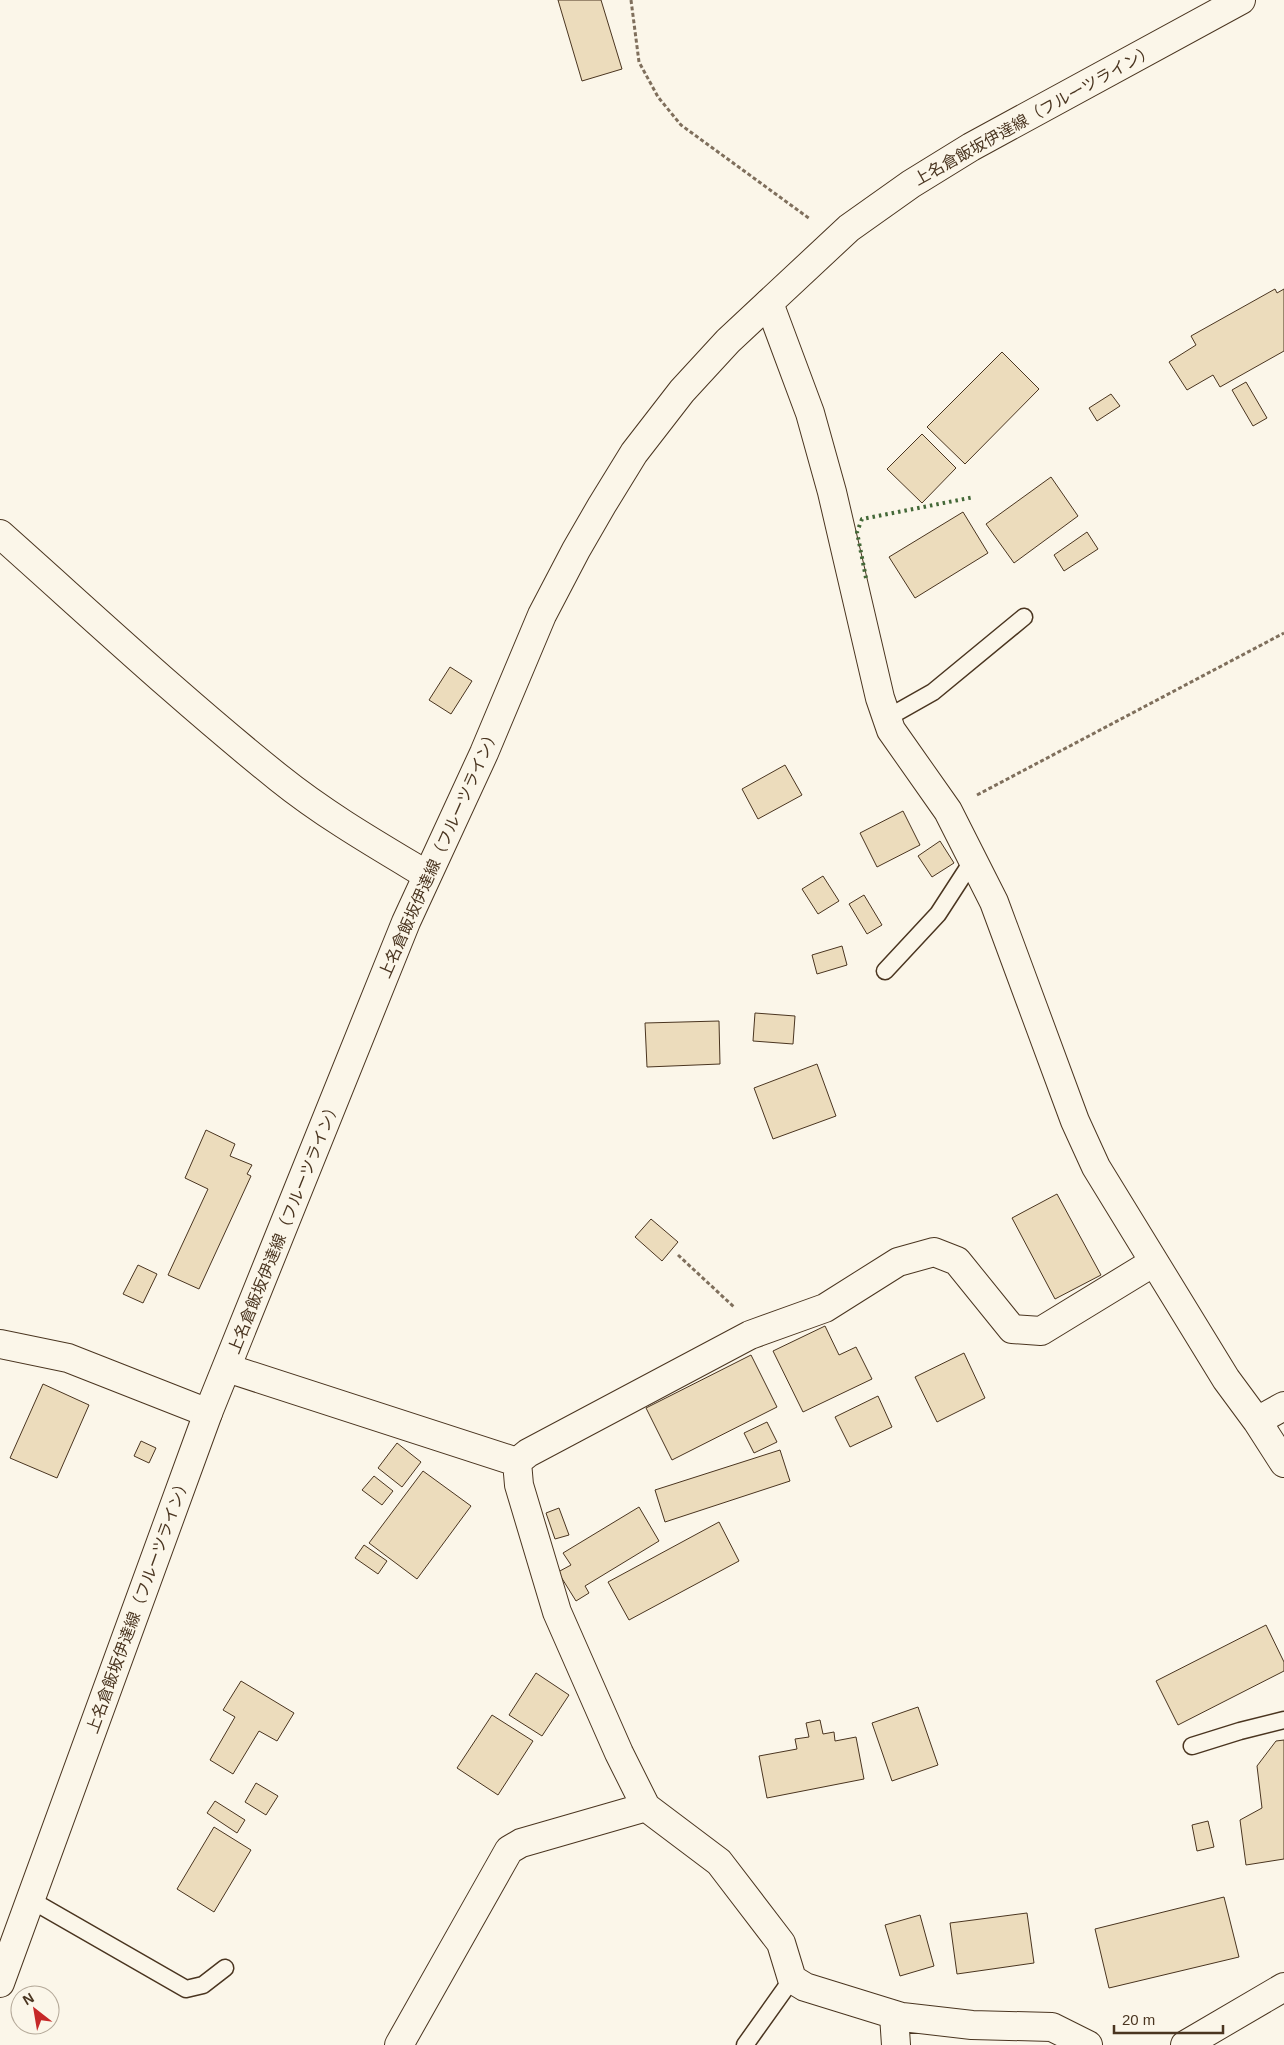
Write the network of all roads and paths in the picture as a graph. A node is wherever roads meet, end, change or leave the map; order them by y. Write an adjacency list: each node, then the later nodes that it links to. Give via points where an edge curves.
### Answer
1 (631, 0): 3 (path, via 639,62 658,97 681,125)
2 (1241, 0): 3 (street, 上名倉飯坂伊達線（フルーツライン）, via 971,148 911,184)
3 (837, 238): 4 (street, 上名倉飯坂伊達線（フルーツライン）)
4 (769, 303): 8 (street, via 810,413); 11 (street, 上名倉飯坂伊達線（フルーツライン）, via 682,391 634,453 602,504 542,615 484,753)
5 (0, 534): 11 (street, via 280,779)
6 (1024, 617): 8 (lane, via 933,692)
7 (1284, 633): 9 (path)
8 (887, 718): 9 (street, via 891,730)
9 (948, 811): 10 (street)
10 (973, 860): 12 (lane, via 938,914); 14 (street, via 994,902 1075,1121 1096,1167)
11 (427, 876): 17 (street, 上名倉飯坂伊達線（フルーツライン）)
12 (885, 971)
13 (678, 1255): 15 (path)
14 (1154, 1262): 15 (street, via 1041,1331 1012,1329 957,1261 934,1252 898,1262 825,1308); 20 (street, via 1226,1379)
15 (760, 1331): 21 (street, via 528,1453)
16 (0, 1344): 19 (street, via 68,1358)
17 (227, 1368): 19 (street, 上名倉飯坂伊達線（フルーツライン）); 21 (street)
18 (1284, 1406): 20 (street)
19 (208, 1413): 26 (street, 上名倉飯坂伊達線（フルーツライン）)
20 (1257, 1421): 22 (street)
21 (517, 1462): 25 (street, via 518,1485 556,1612)
22 (1284, 1463)
23 (1284, 1720): 24 (lane)
24 (1192, 1746)
25 (646, 1807): 28 (street, via 719,1862 781,1944); 32 (street, via 521,1843 509,1850)
26 (31, 1900): 27 (lane, via 186,1989 204,1985); 29 (street, 上名倉飯坂伊達線（フルーツライン）)
27 (225, 1968)
28 (792, 1978): 31 (street, via 805,1987); 33 (lane)
29 (0, 1983)
30 (1284, 1987): 36 (street)
31 (894, 2015): 34 (street); 35 (street, via 972,2025 1052,2027)
32 (399, 2045)
33 (745, 2045)
34 (896, 2045)
35 (1088, 2045)
36 (1185, 2045)

